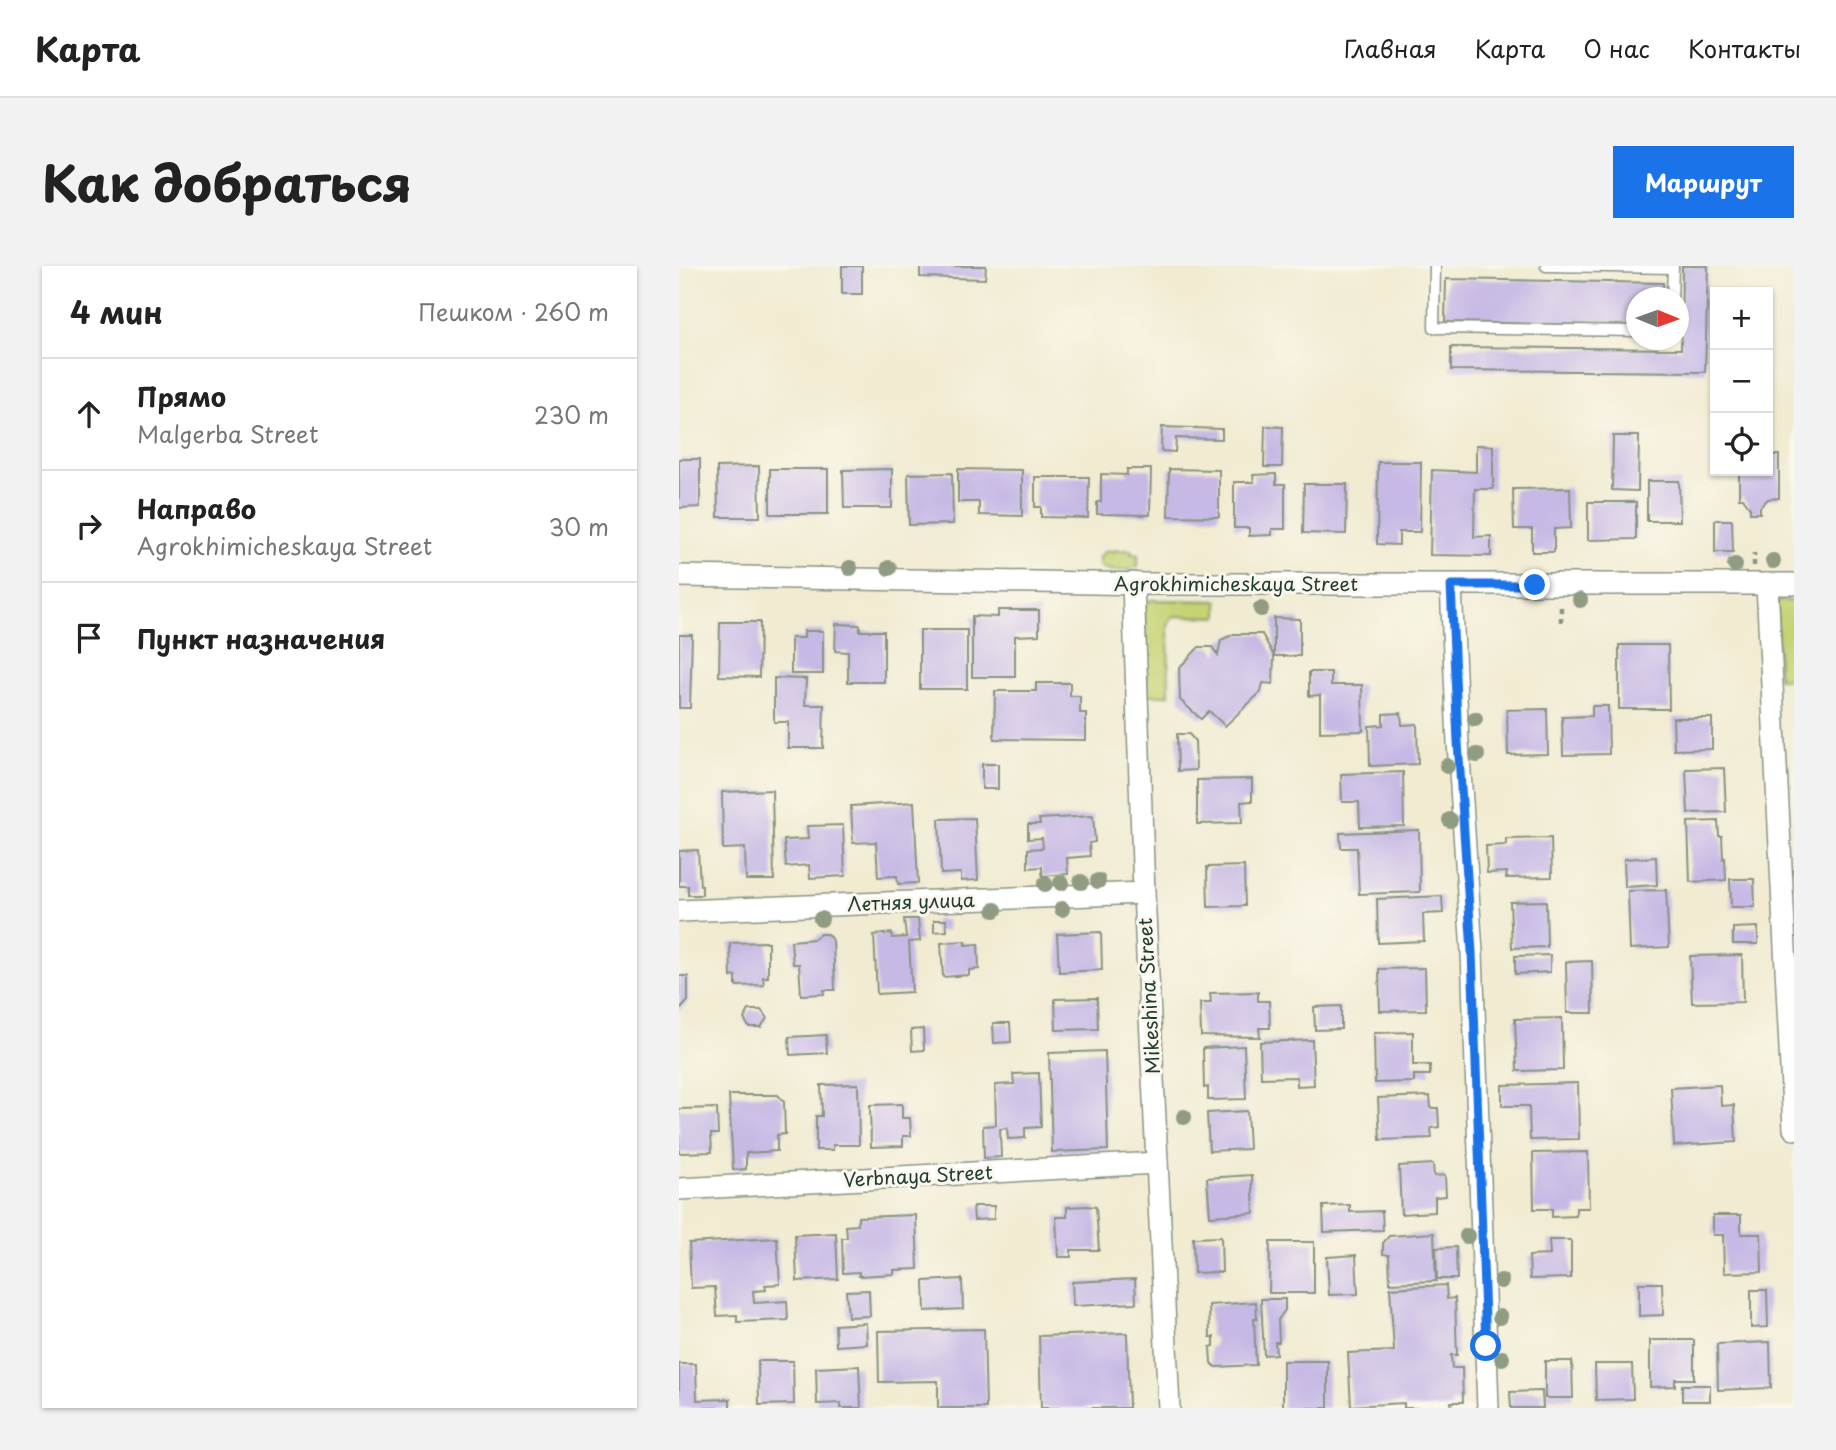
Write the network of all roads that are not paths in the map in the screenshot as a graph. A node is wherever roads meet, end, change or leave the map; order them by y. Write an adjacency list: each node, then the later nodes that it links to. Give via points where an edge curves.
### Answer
1 (1435, 266): 5 (lane, via 1434,328)
2 (1546, 266): 3 (lane)
3 (1673, 267): 4 (lane)
4 (1672, 287)
5 (1626, 331)
6 (679, 576): 7 (street, Agrokhimicheskaya Street)
7 (1133, 583): 10 (street, Agrokhimicheskaya Street); 11 (street, Mikeshina Street)
8 (1767, 584): 9 (street, Agrokhimicheskaya Street); 10 (street, Agrokhimicheskaya Street); 13 (street)
9 (1794, 584)
10 (1451, 585): 17 (street, via 1472,952)
11 (1144, 893): 12 (street, Летняя улица); 14 (street, Mikeshina Street)
12 (679, 911)
13 (1794, 1129)
14 (1157, 1163): 15 (street, Verbnaya Street); 16 (street, Mikeshina Street)
15 (679, 1189)
16 (1169, 1408)
17 (1488, 1408)

